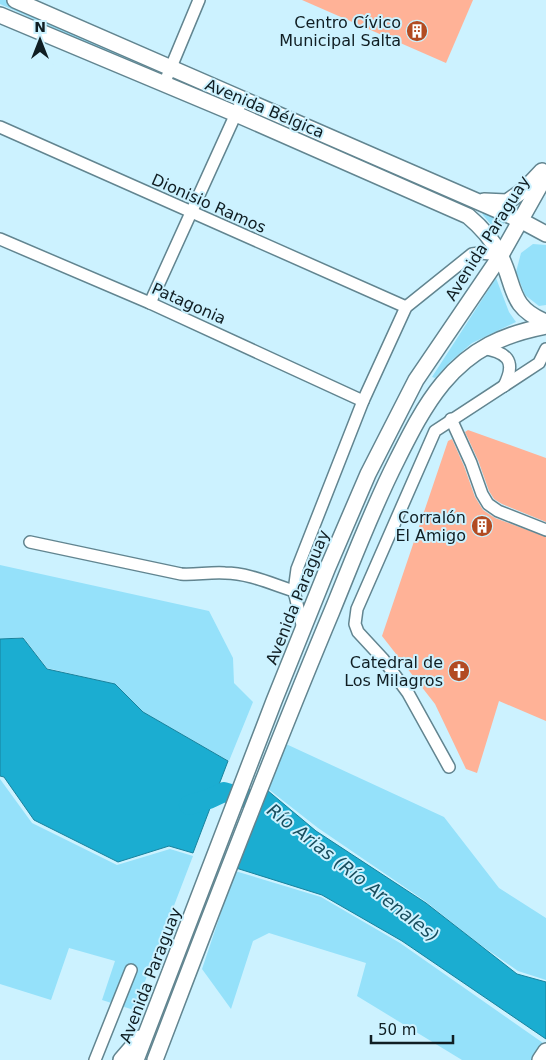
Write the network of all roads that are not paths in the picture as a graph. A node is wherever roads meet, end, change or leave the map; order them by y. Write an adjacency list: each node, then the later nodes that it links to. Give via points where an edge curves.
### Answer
1 (15, 0): 4 (main road, Avenida Bélgica)
2 (199, 0): 4 (street)
3 (0, 15): 5 (main road, Avenida Bélgica)
4 (171, 68): 5 (street); 6 (main road, Avenida Bélgica)
5 (164, 84): 7 (main road, Avenida Bélgica)
6 (243, 99): 7 (street); 11 (main road, Avenida Bélgica)
7 (236, 114): 12 (street); 16 (main road, Avenida Bélgica, via 468,216 482,227)
8 (0, 128): 12 (street, Dionisio Ramos)
9 (546, 166): 11 (main road, via 525,189 507,202)
10 (546, 175): 13 (main road, Avenida Paraguay)
11 (475, 200): 13 (main road, Avenida Bélgica)
12 (192, 213): 17 (street); 18 (street, Dionisio Ramos)
13 (520, 220): 14 (main road, Avenida Bélgica); 16 (main road, Avenida Paraguay)
14 (546, 234)
15 (0, 239): 17 (street, Patagonia)
16 (500, 255): 18 (street, via 472,254); 19 (main road, Avenida Bélgica, via 517,301 529,314); 28 (main road, Avenida Paraguay, via 416,380 368,474)
17 (150, 304): 23 (street, Patagonia)
18 (406, 307): 23 (street)
19 (545, 321): 20 (main road)
20 (481, 348): 22 (street, via 494,350 510,363 510,373); 36 (main road, via 442,384 411,432 378,500 292,706)
21 (546, 349): 22 (street, via 539,363)
22 (503, 387): 24 (street)
23 (363, 401): 27 (street, via 297,568)
24 (451, 419): 25 (street, via 488,504 498,511); 29 (street, via 435,431 357,609 355,624 408,693)
25 (543, 527)
26 (30, 542): 27 (street, via 181,574 243,575)
27 (294, 591): 28 (street)
28 (303, 629): 31 (main road, Avenida Paraguay)
29 (449, 767)
30 (131, 970): 33 (street)
31 (148, 1030): 34 (main road); 35 (main road, Avenida Paraguay)
32 (546, 1051): 37 (main road)
33 (95, 1060)
34 (121, 1060)
35 (136, 1060)
36 (155, 1060)
37 (540, 1060)

